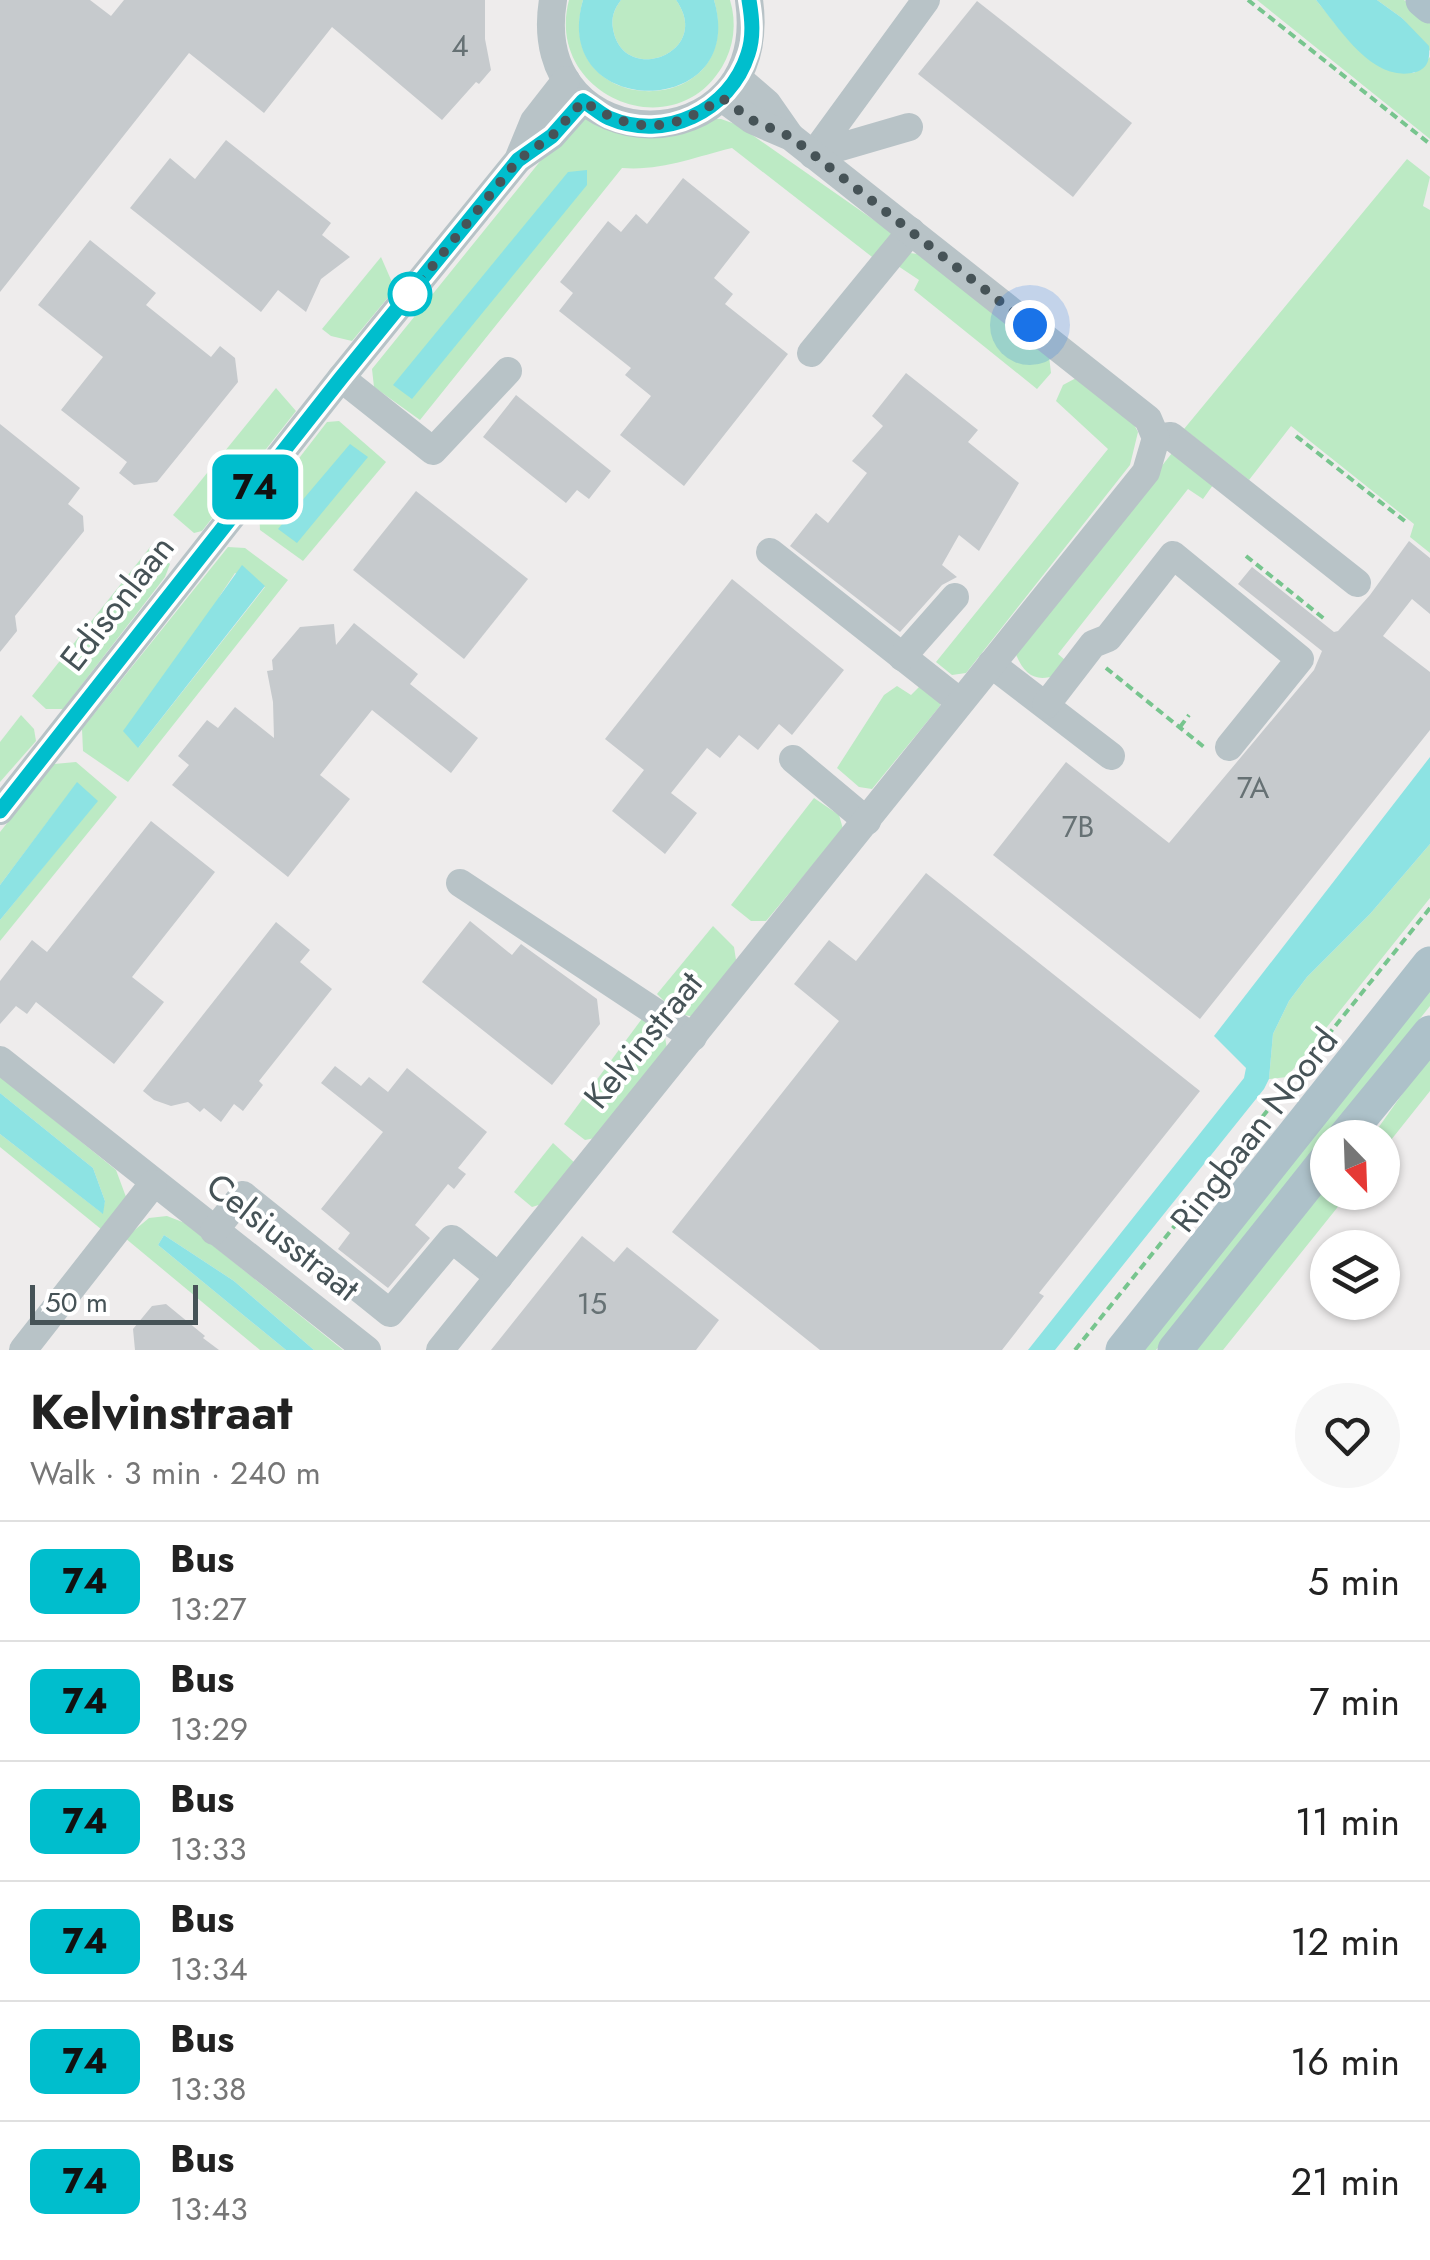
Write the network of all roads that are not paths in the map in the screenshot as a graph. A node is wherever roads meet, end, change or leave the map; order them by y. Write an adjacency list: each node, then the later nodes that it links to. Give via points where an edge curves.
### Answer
1 (553, 0): 7 (street, via 554,55)
2 (749, 0): 6 (street, via 749,52)
3 (926, 0): 9 (street)
4 (1423, 0): 5 (main road)
5 (1430, 6)
6 (730, 88): 7 (street, via 697,116 653,126 608,118); 9 (street, via 766,103)
7 (574, 90): 13 (street, Edisonlaan, via 534,121 518,160)
8 (909, 127): 9 (street)
9 (813, 155): 10 (street)
10 (911, 230): 11 (street); 14 (street, via 1148,419)
11 (811, 352)
12 (508, 372): 13 (street, via 432,451)
13 (341, 378): 25 (street, Edisonlaan)
14 (1156, 438): 16 (street, via 1170,436); 19 (street, Kelvinstraat, via 1146,472)
15 (770, 552): 18 (street)
16 (1358, 582)
17 (955, 596): 18 (street)
18 (902, 657): 20 (street)
19 (990, 664): 20 (street, Kelvinstraat); 21 (street)
20 (960, 702): 26 (street, Kelvinstraat)
21 (1046, 705): 22 (street, via 1173,555 1300,658); 23 (street)
22 (1229, 748)
23 (1111, 756)
24 (793, 759): 26 (street)
25 (0, 812)
26 (866, 821): 30 (street, Kelvinstraat)
27 (460, 882): 30 (street)
28 (1430, 964): 40 (main road, Ringbaan Noord)
29 (1430, 1033): 32 (main road)
30 (693, 1037): 36 (street, Kelvinstraat)
31 (0, 1060): 34 (street, Celsiusstraat)
32 (1359, 1120)
33 (1310, 1181): 41 (main road)
34 (152, 1184): 35 (street, Celsiusstraat); 37 (street, Celsiusstraat)
35 (214, 1232): 36 (street, via 242,1195 390,1313 452,1238); 38 (street, Celsiusstraat)
36 (500, 1277): 39 (street, Kelvinstraat)
37 (23, 1350)
38 (366, 1350)
39 (440, 1350)
40 (1124, 1350)
41 (1175, 1350)

